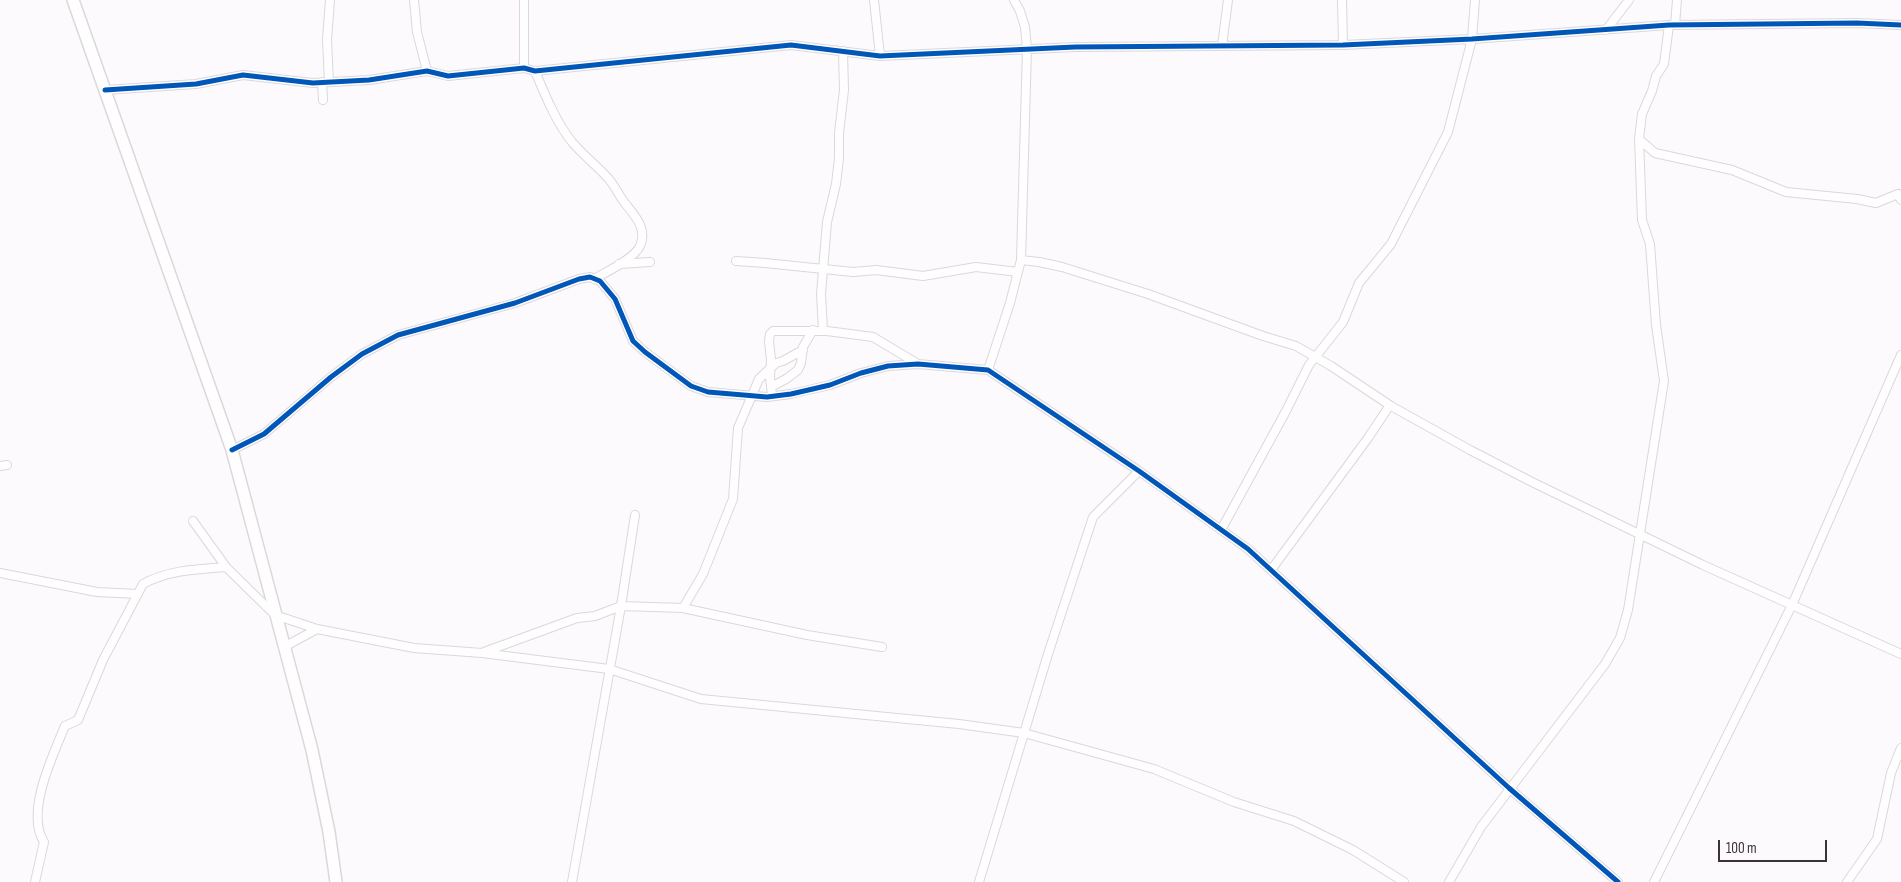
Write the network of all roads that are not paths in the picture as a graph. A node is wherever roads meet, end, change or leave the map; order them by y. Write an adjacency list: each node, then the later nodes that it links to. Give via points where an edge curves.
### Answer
1 (73, 0): 25 (main road)
2 (330, 0): 24 (street)
3 (414, 0): 22 (street, via 417,32)
4 (524, 0): 21 (street)
5 (874, 0): 20 (street)
6 (1014, 0): 18 (street, via 1025,27)
7 (1228, 0): 17 (street)
8 (1342, 0): 16 (street)
9 (1475, 0): 15 (street)
10 (1629, 0): 14 (street)
11 (1677, 0): 12 (street)
12 (1672, 25): 13 (street); 14 (street); 27 (street, via 1664,64 1642,114)
13 (1901, 25)
14 (1606, 30): 15 (street)
15 (1472, 39): 16 (street); 40 (street, via 1448,132 1391,244 1359,282 1343,322)
16 (1343, 45): 17 (street)
17 (1222, 46): 18 (street)
18 (1027, 49): 20 (street); 29 (street)
19 (843, 51): 20 (street); 23 (street, via 791,45); 33 (street, via 839,158 827,222)
20 (880, 56)
21 (524, 68): 22 (street, via 448,76); 23 (street)
22 (427, 71): 24 (street, via 369,80)
23 (535, 72): 32 (street, via 572,142 609,178 624,203 638,218 640,246)
24 (326, 82): 25 (street, via 243,75 196,84); 26 (street)
25 (105, 90): 48 (main road)
26 (323, 100)
27 (1639, 138): 28 (street, via 1655,153 1732,170 1786,192 1876,203 1898,194); 53 (street, via 1642,220 1650,244 1664,382)
28 (1901, 200)
29 (1021, 260): 34 (street); 40 (street, via 1062,267 1148,294 1296,346)
30 (736, 261): 33 (street)
31 (650, 262): 32 (street)
32 (619, 264): 35 (street)
33 (823, 269): 34 (street, via 876,270 923,276 976,266); 37 (street)
34 (1018, 272): 43 (street)
35 (594, 279): 45 (street, via 600,281 615,299 633,340 671,373 708,392); 48 (street, via 579,279 515,302 398,334 362,354 331,377 264,434)
36 (813, 330): 37 (street); 38 (street); 42 (street, via 773,331 769,341)
37 (824, 330): 41 (street, via 873,337)
38 (803, 350): 42 (street); 44 (street, via 798,370)
39 (1901, 355): 58 (street)
40 (1315, 357): 47 (street); 52 (street)
41 (918, 364): 43 (street); 46 (street, via 888,366 830,385)
42 (771, 367): 44 (street); 45 (street, via 759,379)
43 (988, 370): 49 (street)
44 (771, 387): 46 (street)
45 (753, 396): 46 (street); 60 (street, via 738,428 733,499 703,574)
46 (772, 396)
47 (1391, 406): 53 (street, via 1523,478); 55 (street)
48 (232, 450): 61 (main road)
49 (1139, 470): 52 (street); 68 (street, via 1093,517)
50 (635, 515): 59 (street)
51 (193, 521): 54 (street)
52 (1221, 530): 55 (street)
53 (1640, 534): 58 (street); 70 (street, via 1628,610 1620,638 1600,671)
54 (226, 567): 57 (street, via 196,569 154,578 143,584); 61 (street)
55 (1271, 570): 70 (street)
56 (0, 573): 57 (street, via 96,592)
57 (137, 594): 71 (street, via 103,660 78,720 65,726 47,769 38,807 38,834 44,842)
58 (1792, 605): 66 (street); 78 (street)
59 (621, 606): 60 (street); 65 (street, via 595,616 577,618); 67 (street)
60 (683, 608): 64 (street)
61 (275, 615): 62 (street); 63 (main road)
62 (317, 629): 63 (street); 65 (street, via 414,648)
63 (284, 647): 72 (main road, via 314,759)
64 (882, 648)
65 (482, 653): 67 (street)
66 (1901, 654)
67 (609, 669): 68 (street, via 701,699); 73 (street)
68 (1024, 733): 74 (street); 75 (street, via 1154,769 1234,802 1294,820 1354,850)
69 (1901, 748): 79 (street, via 1891,773 1877,839)
70 (1509, 788): 76 (street, via 1481,827); 77 (street)
71 (35, 882)
72 (336, 882)
73 (572, 882)
74 (978, 882)
75 (1404, 882)
76 (1449, 882)
77 (1618, 882)
78 (1654, 882)
79 (1847, 882)

